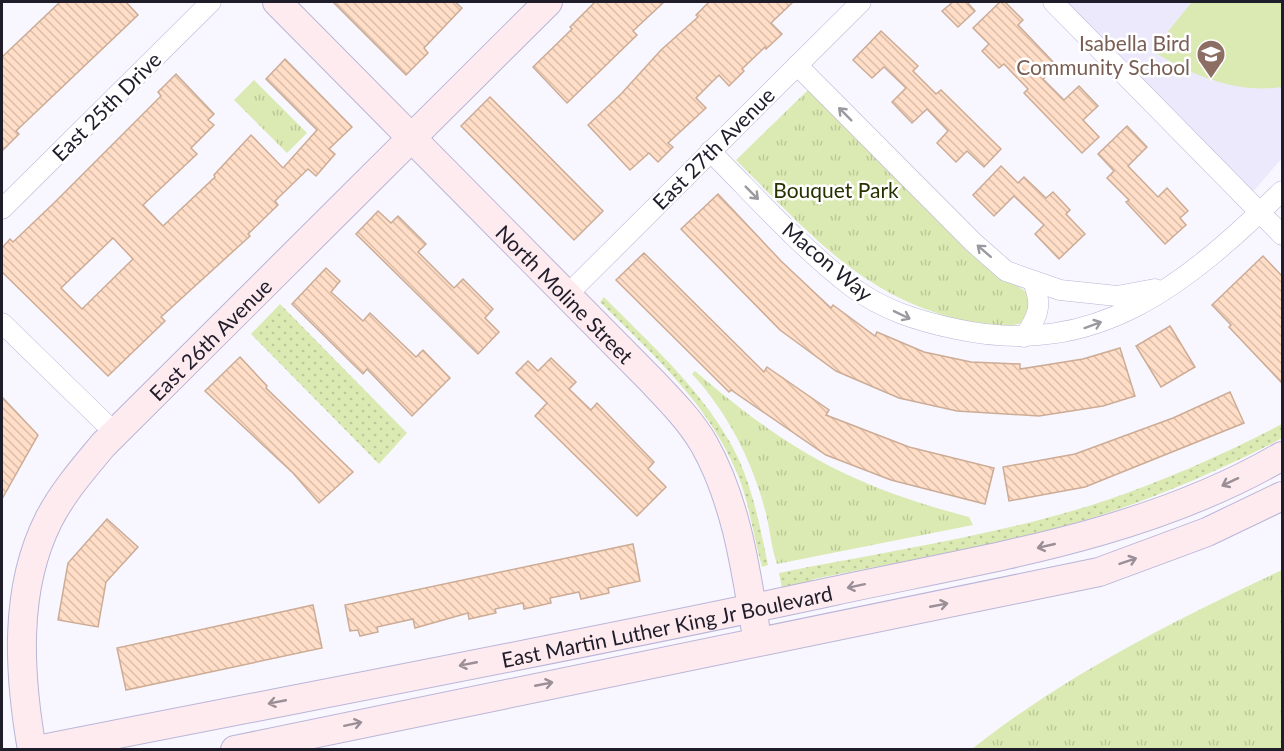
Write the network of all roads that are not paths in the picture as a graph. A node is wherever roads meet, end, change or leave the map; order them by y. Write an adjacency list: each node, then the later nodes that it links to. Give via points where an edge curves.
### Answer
1 (211, 2): 10 (street, East 25th Drive)
2 (277, 2): 7 (main road, North Moline Street)
3 (548, 2): 7 (main road, East 26th Avenue)
4 (861, 2): 6 (street, East 27th Avenue)
5 (1053, 2): 11 (street)
6 (797, 65): 8 (street, East 27th Avenue); 13 (street, Macon Way, one-way to 6, via 1006,271 973,243)
7 (411, 138): 15 (main road, North Moline Street); 18 (main road, East 26th Avenue)
8 (710, 151): 15 (street, East 27th Avenue); 17 (street, Macon Way, one-way to 17, via 802,242 852,287 878,303 911,319 987,336)
9 (1282, 191): 11 (street, Macon Way)
10 (2, 209)
11 (1260, 213): 12 (street); 14 (street, Macon Way)
12 (1282, 236)
13 (1033, 282): 14 (street, Macon Way, via 1060,290 1118,296); 17 (street, via 1040,309)
14 (1173, 286): 17 (street, Macon Way, one-way to 14, via 1087,328)
15 (566, 296): 21 (main road, North Moline Street, via 673,402 704,443 729,501)
16 (2, 323): 18 (street)
17 (1024, 337)
18 (115, 433): 23 (main road, East 26th Avenue, via 61,498 48,520 33,565 26,592 21,649)
19 (1282, 456): 21 (main road, East Martin Luther King Jr Boulevard, one-way to 21, via 1124,526)
20 (1282, 496): 22 (main road, East Martin Luther King Jr Boulevard, one-way to 20, via 1099,572 1207,532)
21 (752, 609): 22 (main road, North Moline Street); 24 (main road, East Martin Luther King Jr Boulevard, one-way to 24)
22 (758, 641): 25 (main road, East Martin Luther King Jr Boulevard, one-way to 22)
23 (32, 750)
24 (37, 750)
25 (234, 750)

